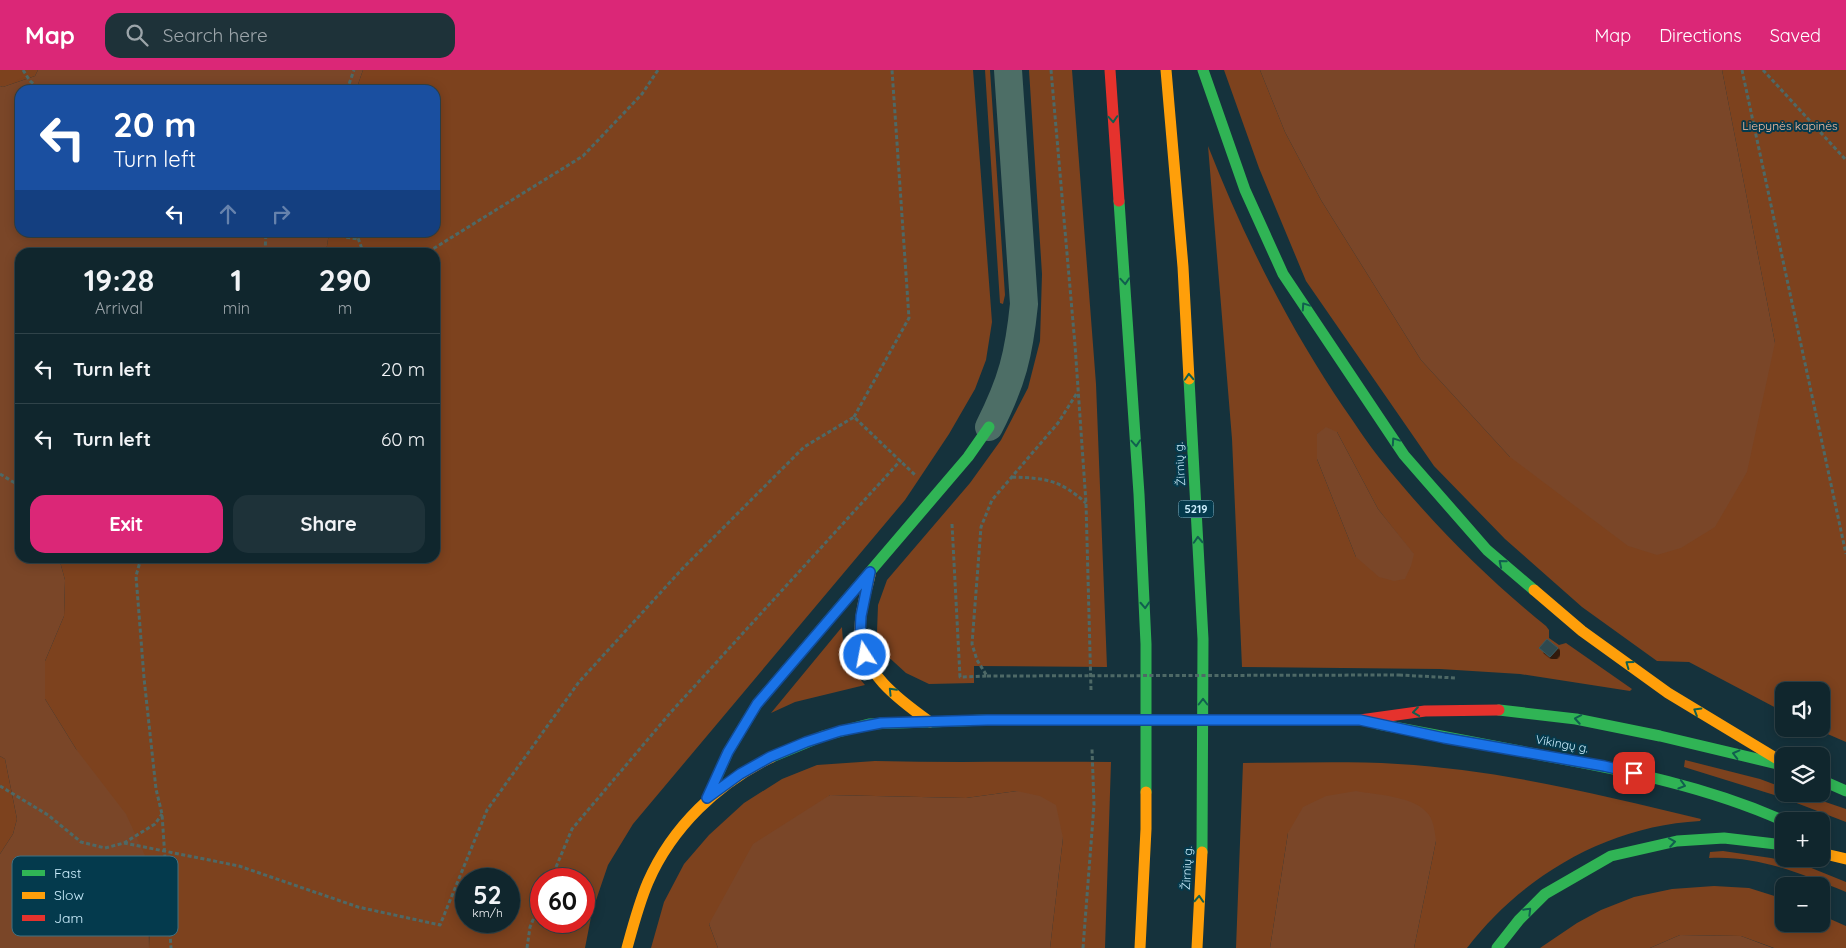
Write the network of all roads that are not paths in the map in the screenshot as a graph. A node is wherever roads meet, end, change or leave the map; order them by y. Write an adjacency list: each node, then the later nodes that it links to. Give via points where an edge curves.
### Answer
1 (1008, 70): 5 (street, via 1024,304 1021,340 1014,368)
2 (1110, 70): 21 (main road, one-way to 21, via 1140,494 1146,644 1146,829)
3 (1166, 70): 22 (main road, Žirnių g. / 5219, one-way to 3, via 1203,829 1204,639 1182,267)
4 (1203, 70): 9 (main road, one-way to 4, via 1668,693 1582,630 1486,550 1404,455 1283,274 1245,190)
5 (989, 427): 6 (main road, via 968,457)
6 (870, 572): 8 (main road, one-way to 6, via 888,689 865,655 860,636 861,616); 13 (main road, via 757,704 728,752)
7 (1360, 720): 8 (main road, Vikingų g., bridge); 10 (main road, Vikingų g., one-way to 7, via 1576,719 1495,709 1425,711); 14 (main road, Vikingų g., one-way to 14, via 1630,772 1720,796)
8 (930, 722): 13 (main road, Vikingų g., via 881,723 806,742 770,757)
9 (1775, 758)
10 (1775, 762)
11 (1830, 784): 12 (main road)
12 (1846, 790)
13 (707, 798): 20 (main road, via 687,819 654,868 641,895)
14 (1775, 817)
15 (1775, 844): 23 (main road, one-way to 15, via 1519,920 1546,894 1611,856 1676,840 1724,838)
16 (1830, 844): 17 (main road)
17 (1846, 852)
18 (1830, 855): 19 (main road)
19 (1846, 859)
20 (627, 948)
21 (1140, 948)
22 (1196, 948)
23 (1497, 948)

